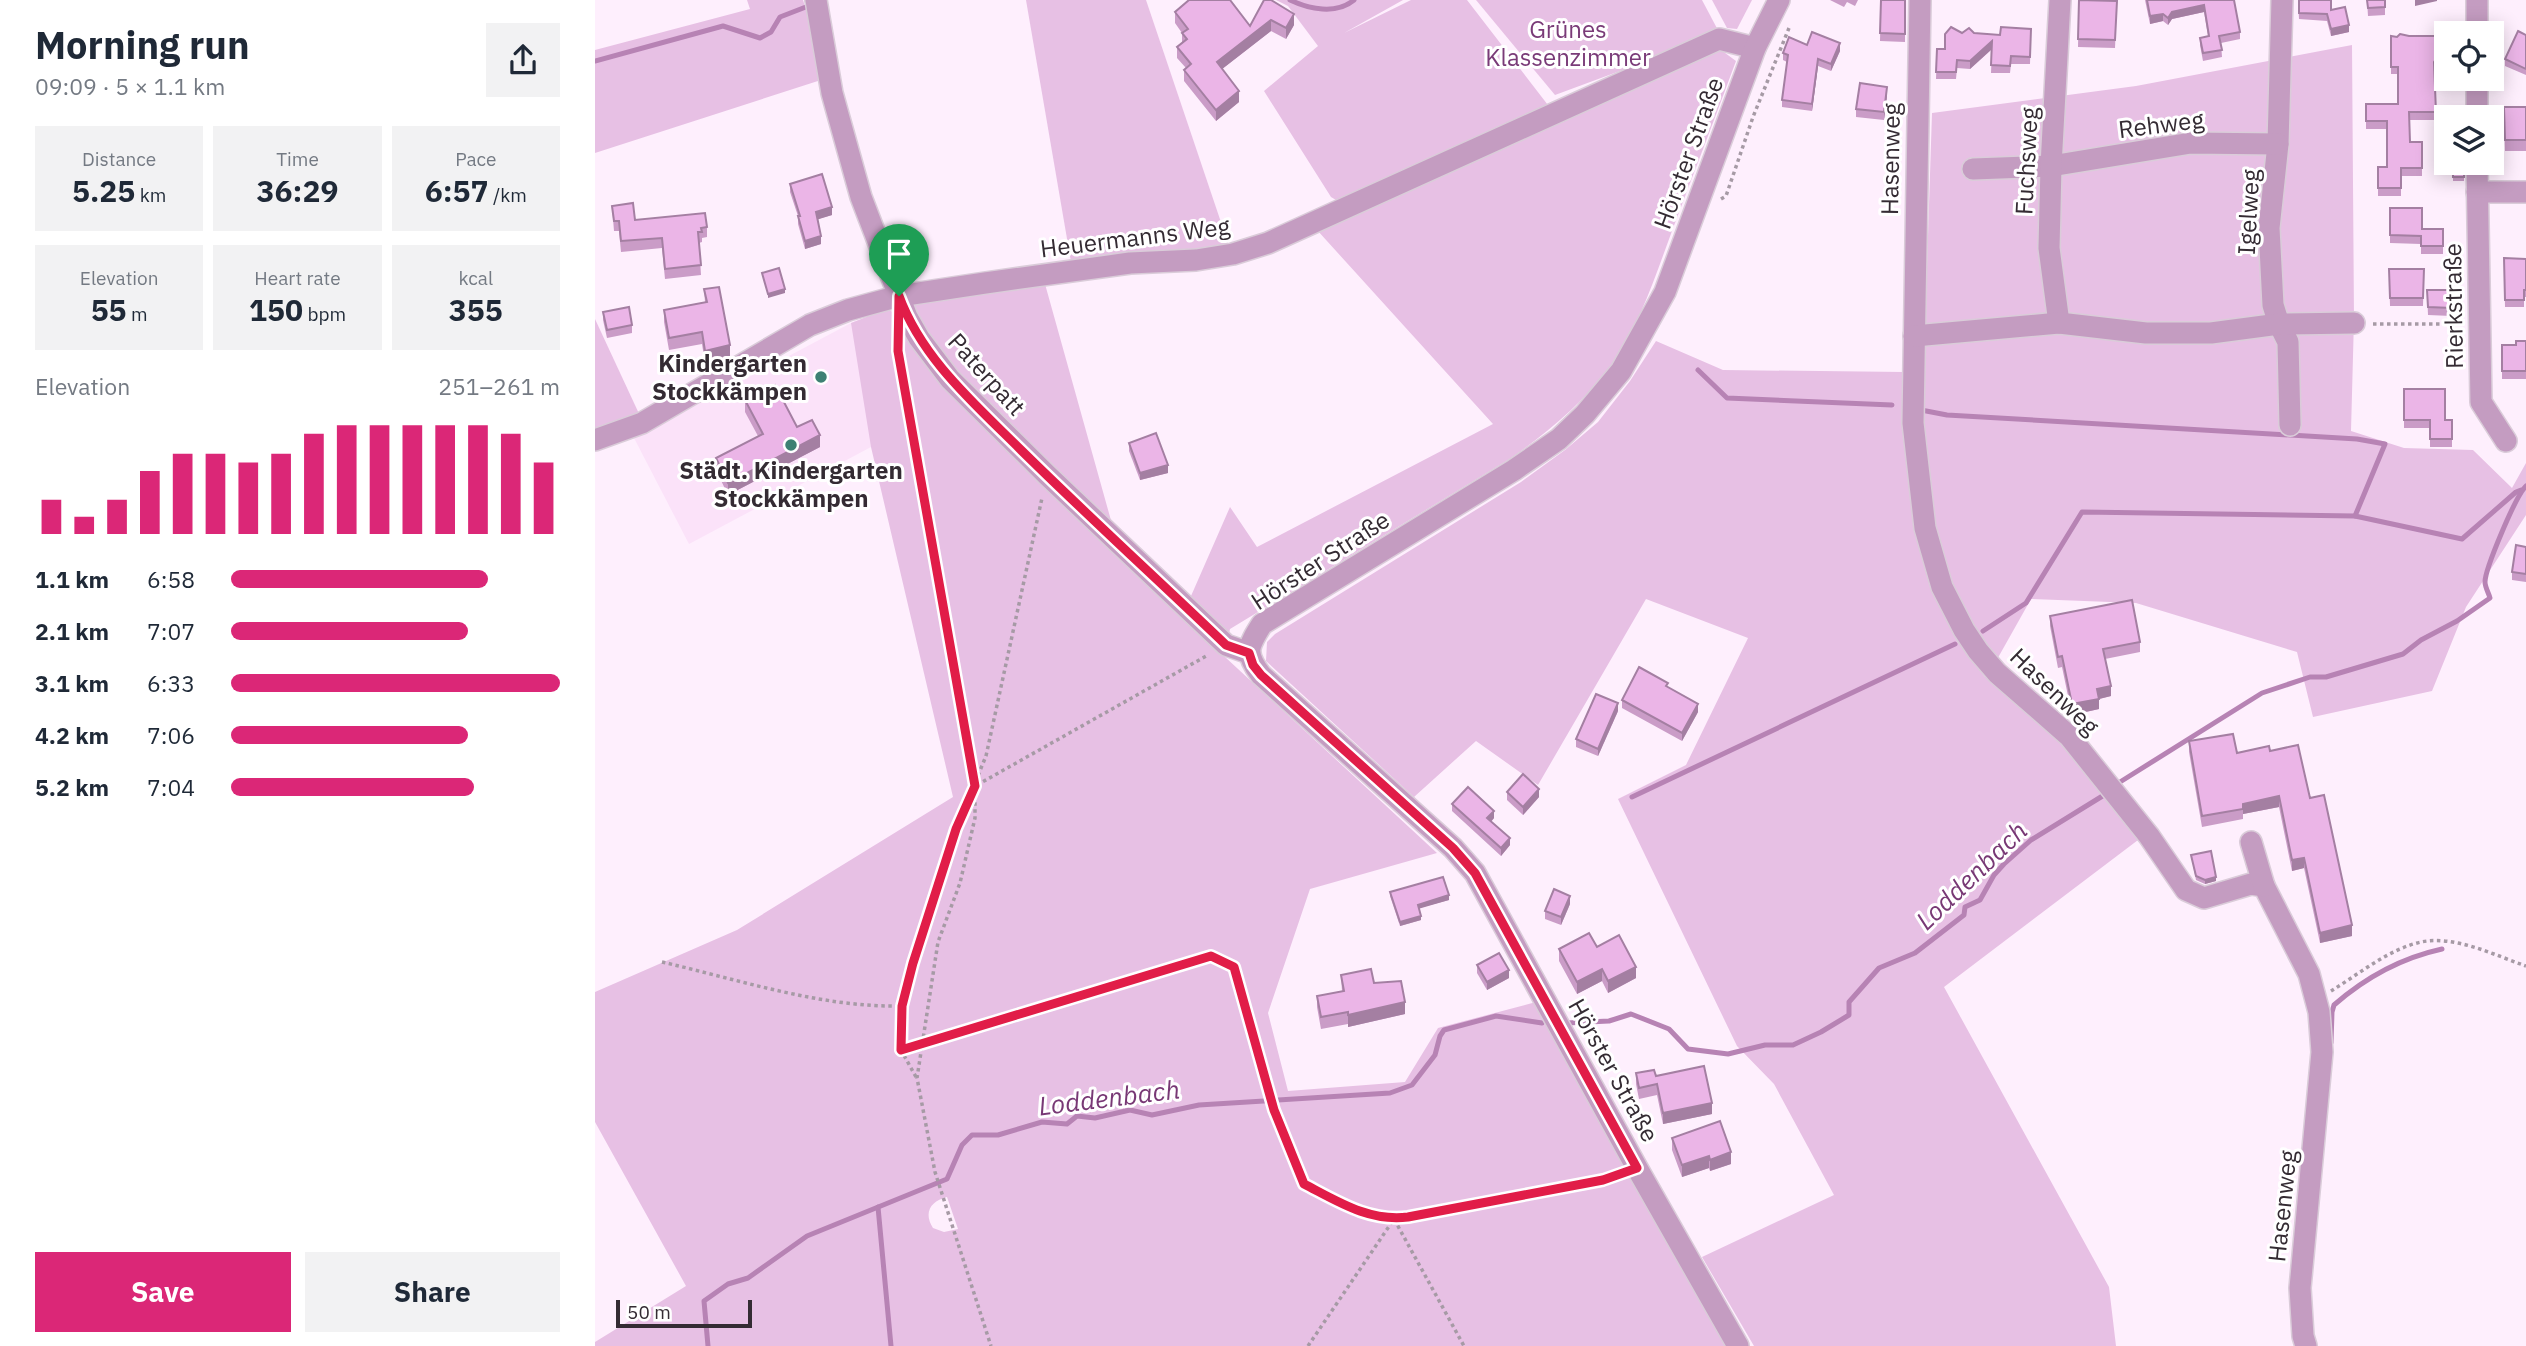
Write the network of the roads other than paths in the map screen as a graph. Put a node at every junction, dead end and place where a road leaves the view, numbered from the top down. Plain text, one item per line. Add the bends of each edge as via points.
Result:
1 (1779, 0) edge
2 (1920, 0) edge
3 (2060, 0) edge
4 (2281, 0) edge
5 (2477, 0) edge
6 (816, 7) edge
7 (2477, 21) edge
8 (1755, 48) junction
9 (2279, 144) junction
10 (2051, 166) junction
11 (1973, 169) dead end
12 (2477, 175) edge
13 (2477, 192) junction
14 (2526, 192) edge
15 (899, 296) junction
16 (2059, 323) junction
17 (2354, 323) road end
18 (2279, 324) junction
19 (1914, 336) junction
20 (2290, 425) dead end
21 (595, 440) edge
22 (2506, 441) dead end
23 (1249, 653) junction
24 (2251, 842) dead end
25 (2264, 886) junction
26 (1738, 1346) edge
27 (2306, 1346) edge

1 - 8 street, Hörster Straße
2 - 19 street, Hasenweg
3 - 10 street, Fuchsweg
4 - 9 street, Igelweg
5 - 7 street
6 - 15 street, Paterpatt via 832,93 861,197
8 - 15 street, Heuermanns Weg via 1719,39 1323,219 1233,254 1130,263
8 - 23 street, Hörster Straße via 1665,292 1621,371 1559,439 1262,624
9 - 10 street, Rehweg via 2191,143
9 - 18 street, Igelweg via 2269,228 2273,305
10 - 11 street, Rehweg
10 - 16 street, Fuchsweg via 2049,248
12 - 13 street, Rierkstraße
13 - 14 street
13 - 22 street, Rierkstraße via 2481,402
15 - 21 street, Heuermanns Weg via 810,325 642,423
15 - 23 street, Paterpatt via 919,338 950,379 1226,645
16 - 18 street via 2146,333 2211,333
16 - 19 street
17 - 18 street
18 - 20 street, Igelweg via 2288,342
19 - 25 street, Hasenweg via 1913,423 1924,528 1942,587 1964,631 1997,673 2069,736 2149,835 2186,890 2204,898 2251,884
23 - 26 street, Hörster Straße via 1261,675 1475,873
24 - 25 street
25 - 27 street, Hasenweg via 2309,974 2322,1052 2299,1288

